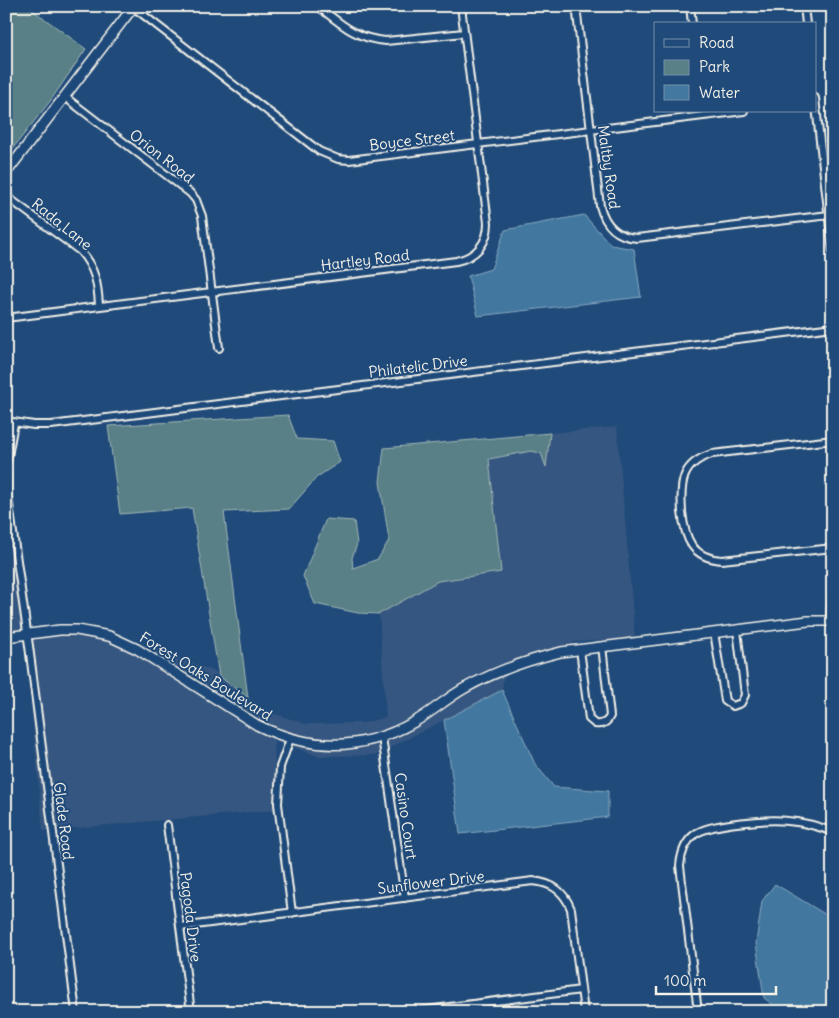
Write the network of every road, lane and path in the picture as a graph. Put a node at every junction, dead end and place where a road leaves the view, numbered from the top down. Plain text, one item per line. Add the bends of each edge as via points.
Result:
1 (318, 6) edge
2 (461, 6) edge
3 (576, 6) edge
4 (690, 6) edge
5 (804, 6) edge
6 (133, 7) edge
7 (692, 22) edge
8 (806, 22) edge
9 (464, 32) junction
10 (64, 97) junction
11 (816, 102) edge
12 (730, 112) edge
13 (703, 114) edge
14 (591, 130) junction
15 (479, 144) junction
16 (6, 174) edge
17 (6, 196) edge
18 (830, 215) junction
19 (833, 253) edge
20 (212, 292) junction
21 (99, 306) junction
22 (6, 318) edge
23 (833, 326) edge
24 (219, 348) dead end
25 (6, 421) edge
26 (14, 423) junction
27 (833, 440) edge
28 (833, 548) edge
29 (833, 575) edge
30 (832, 621) edge
31 (737, 630) junction
32 (714, 632) junction
33 (28, 634) junction
34 (6, 637) edge
35 (602, 646) junction
36 (580, 649) junction
37 (382, 737) junction
38 (290, 739) junction
39 (167, 825) dead end
40 (833, 832) edge
41 (405, 898) junction
42 (292, 913) junction
43 (180, 927) junction
44 (582, 990) junction
45 (76, 1012) edge
46 (191, 1012) edge
47 (411, 1012) edge
48 (584, 1012) edge
49 (698, 1012) edge

1 - 9 street via 351,32 374,40
2 - 9 street, Hartley Road
3 - 14 street, Maltby Road
4 - 7 street
5 - 8 street
6 - 10 main road
6 - 15 street, Boyce Street via 328,156 349,160
9 - 15 street, Hartley Road
10 - 16 main road
10 - 20 street, Orion Road via 196,200 202,216
11 - 18 street
12 - 13 street, Boyce Street
13 - 14 street, Boyce Street
14 - 15 street, Boyce Street
14 - 18 street, Maltby Road via 602,215 611,228 624,236 637,238
15 - 20 street, Hartley Road via 488,229 483,244 471,256 456,261
17 - 21 street, Rada Lane via 80,251 96,279
18 - 19 street
20 - 21 street, Hartley Road
20 - 24 street, Orion Road
21 - 22 street, Hartley Road
23 - 26 street, Philatelic Drive via 51,425
25 - 26 street, Philatelic Drive
26 - 33 street, Glade Road via 8,449 7,484
27 - 28 street via 704,456 689,468 680,491 685,534 694,549 709,558 722,560
29 - 30 street
30 - 31 main road, Forest Oaks Boulevard
31 - 32 main road, Forest Oaks Boulevard
31 - 32 street via 745,695 741,703 733,706 725,701
32 - 35 main road, Forest Oaks Boulevard
33 - 34 main road, Forest Oaks Boulevard
33 - 38 main road, Forest Oaks Boulevard via 77,630 124,642 257,725
33 - 45 street, Glade Road
35 - 36 main road, Forest Oaks Boulevard
35 - 36 street via 610,716 606,722 598,724 589,719
36 - 37 main road, Forest Oaks Boulevard via 536,658 488,676 417,721
37 - 38 main road, Forest Oaks Boulevard via 332,745
37 - 41 street, Casino Court
38 - 42 street via 280,767 278,804
39 - 43 street, Pagoda Drive
40 - 49 street via 804,823 770,821 711,827 701,830 687,843 680,857 680,866
41 - 42 street, Sunflower Drive
41 - 44 street, Sunflower Drive via 533,882 550,884 564,895 571,909
42 - 43 street, Sunflower Drive
43 - 46 street, Pagoda Drive
44 - 47 street
44 - 48 street, Sunflower Drive

